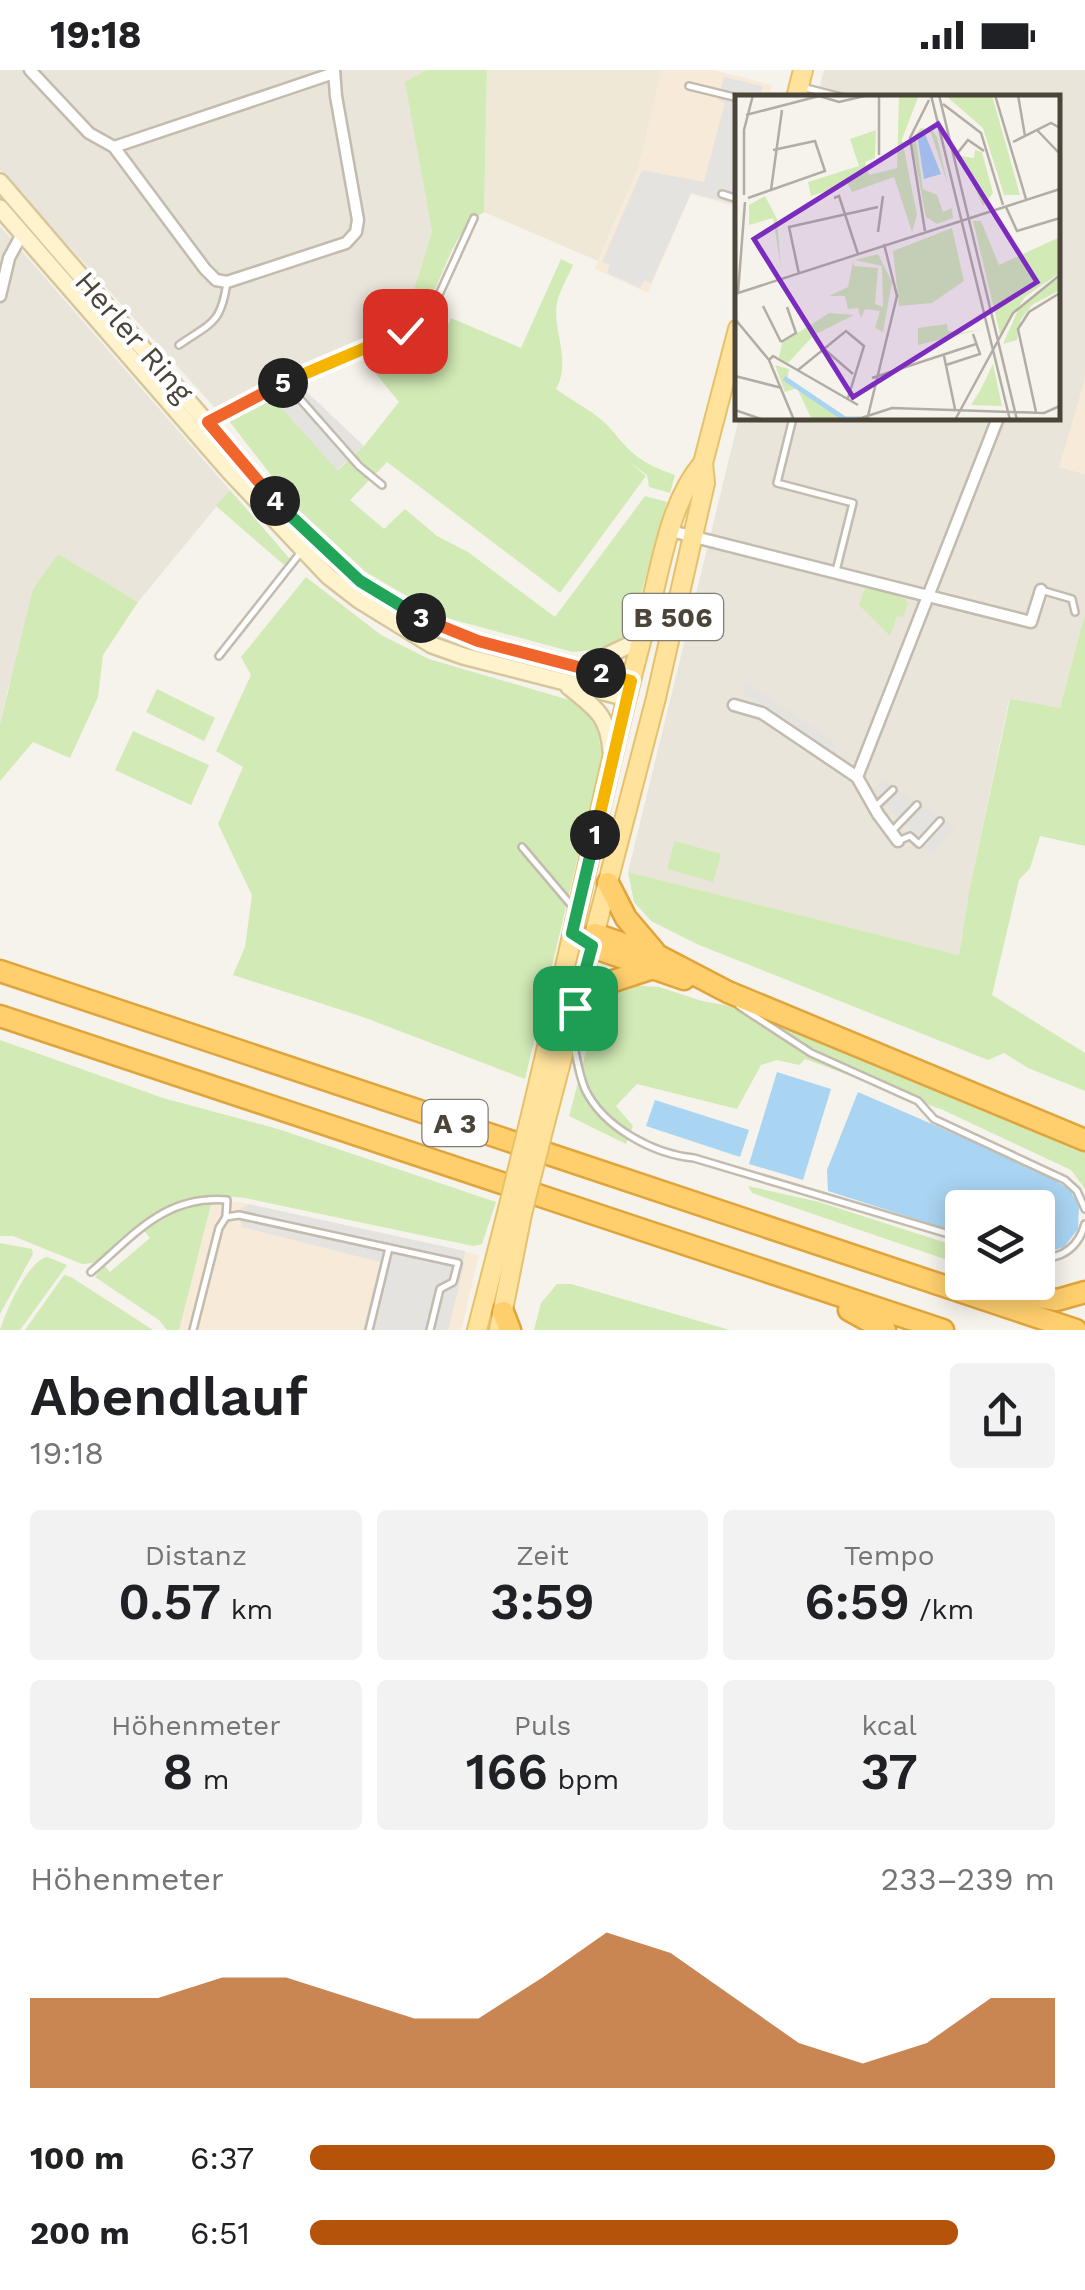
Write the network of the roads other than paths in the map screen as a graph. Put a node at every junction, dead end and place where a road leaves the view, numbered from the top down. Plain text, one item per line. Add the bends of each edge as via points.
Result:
1 (30, 70) edge
2 (334, 72) edge
3 (799, 84) edge
4 (689, 86) dead end
5 (834, 95) edge
6 (735, 97) edge
7 (114, 147) junction
8 (0, 182) edge
9 (722, 194) dead end
10 (735, 198) edge
11 (0, 208) edge
12 (474, 218) dead end
13 (28, 227) junction
14 (226, 282) junction
15 (0, 296) edge
16 (179, 345) dead end
17 (734, 362) edge
18 (285, 382) junction
19 (792, 420) edge
20 (997, 420) edge
21 (208, 422) junction
22 (703, 464) junction
23 (382, 485) dead end
24 (671, 531) junction
25 (692, 536) junction
26 (303, 550) junction
27 (836, 570) junction
28 (1040, 590) joint
29 (931, 596) junction
30 (1074, 612) dead end
31 (642, 639) junction
32 (219, 656) dead end
33 (581, 668) junction
34 (562, 682) junction
35 (629, 690) junction
36 (656, 698) junction
37 (734, 705) dead end
38 (612, 758) junction
39 (858, 776) junction
40 (893, 790) dead end
41 (918, 805) dead end
42 (874, 808) junction
43 (940, 822) dead end
44 (894, 837) junction
45 (522, 846) dead end
46 (608, 883) junction
47 (577, 912) junction
48 (572, 933) junction
49 (593, 940) junction
50 (654, 962) junction
51 (0, 971) edge
52 (728, 992) junction
53 (575, 1008) junction
54 (0, 1016) edge
55 (570, 1029) junction
56 (536, 1125) junction
57 (1085, 1140) edge
58 (1085, 1209) edge
59 (515, 1211) junction
60 (226, 1217) junction
61 (1085, 1224) edge
62 (945, 1233) edge
63 (390, 1248) junction
64 (1055, 1256) edge
65 (90, 1272) dead end
66 (911, 1275) junction
67 (790, 1279) junction
68 (1085, 1292) edge
69 (504, 1324) edge
70 (193, 1330) edge
71 (369, 1330) edge
72 (430, 1330) edge
73 (477, 1330) edge
74 (885, 1330) edge
75 (944, 1330) edge
76 (1076, 1330) edge

1 - 7 street via 88,134
2 - 7 street
2 - 14 street via 356,232 346,243
3 - 5 lane
4 - 6 lane
7 - 14 street via 205,270
8 - 13 main road, Herler Ring
9 - 10 lane
11 - 13 main road, Herler Ring
12 - 18 lane via 427,321
13 - 15 street via 8,258
13 - 21 main road, Herler Ring
13 - 26 main road, Herler Ring via 229,472
14 - 16 lane via 218,319
17 - 22 main road, B 506
18 - 21 lane
18 - 23 lane
19 - 27 lane via 776,484 853,503
20 - 29 street
21 - 33 main road, Herler Ring via 328,554 393,604 478,641
22 - 24 main road, B 506 via 691,477
22 - 25 main road, B 506
24 - 25 street
24 - 31 main road, B 506
25 - 27 street
25 - 36 main road, B 506
26 - 32 lane
26 - 34 main road, Herler Ring via 359,600 432,645
27 - 29 street
28 - 29 street via 1031,622
28 - 30 lane via 1072,599
29 - 39 street
31 - 33 main road
31 - 35 main road, B 506
33 - 35 main road, Herler Ring
34 - 35 main road, Herler Ring
34 - 38 main road via 603,716
35 - 36 main road
35 - 38 main road, B 506
36 - 46 main road, B 506
37 - 39 street via 762,713
38 - 47 main road, B 506
39 - 42 street
40 - 42 lane
41 - 44 lane
42 - 44 street
43 - 44 lane via 919,844 910,836
45 - 47 lane
46 - 49 main road, B 506
46 - 50 highway
47 - 48 main road, B 506
48 - 49 main road
48 - 56 main road, B 506
49 - 50 highway
49 - 53 main road, B 506
50 - 52 highway
50 - 53 highway via 604,984
51 - 66 highway, A 3
52 - 57 highway
52 - 58 lane via 744,1012 811,1053 1065,1180
53 - 55 main road, B 506
54 - 67 highway, A 3
55 - 56 main road, B 506
55 - 62 lane via 585,1088 602,1116 646,1143
56 - 59 main road, B 506, bridge
59 - 69 main road, B 506
59 - 73 main road, B 506
60 - 63 lane
60 - 65 lane via 228,1200 170,1208
60 - 70 lane
61 - 64 lane via 1079,1240
63 - 71 lane
63 - 72 lane via 458,1262 453,1282 440,1290
66 - 68 highway via 1038,1299
66 - 76 highway, A 3
67 - 74 highway
67 - 75 highway, A 3

